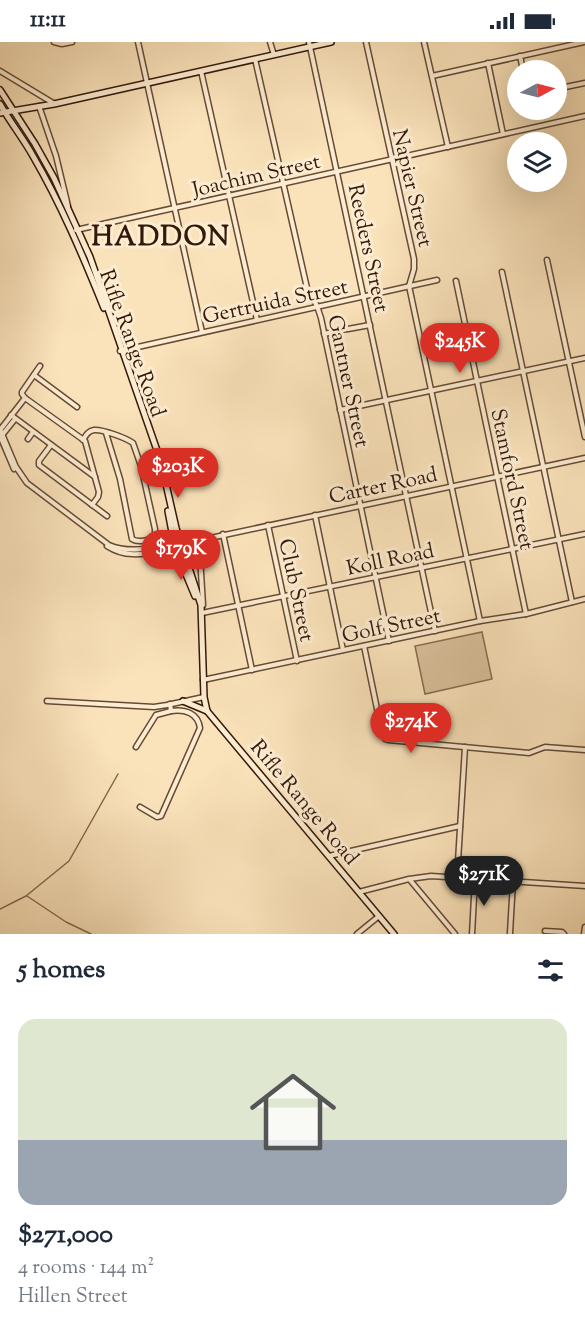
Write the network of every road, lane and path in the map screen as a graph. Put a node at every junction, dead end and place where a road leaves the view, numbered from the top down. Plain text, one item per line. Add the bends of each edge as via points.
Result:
1 (54, 42) edge
2 (72, 42) edge
3 (138, 42) edge
4 (270, 42) edge
5 (331, 42) edge
6 (366, 42) edge
7 (424, 42) edge
8 (584, 42) edge
9 (309, 44) edge
10 (274, 55) junction
11 (520, 56) junction
12 (255, 59) junction
13 (521, 60) edge
14 (488, 63) junction
15 (0, 71) edge
16 (201, 71) junction
17 (432, 76) junction
18 (147, 83) junction
19 (585, 83) edge
20 (567, 87) edge
21 (0, 90) edge
22 (0, 104) edge
23 (54, 104) junction
24 (39, 106) junction
25 (13, 111) junction
26 (2, 113) edge
27 (585, 116) edge
28 (503, 134) junction
29 (448, 147) junction
30 (392, 160) junction
31 (337, 172) junction
32 (283, 184) junction
33 (229, 196) junction
34 (175, 208) junction
35 (69, 211) junction
36 (79, 230) junction
37 (71, 232) junction
38 (547, 260) dead end
39 (502, 272) dead end
40 (437, 279) dead end
41 (456, 281) dead end
42 (409, 286) junction
43 (364, 296) junction
44 (317, 306) junction
45 (257, 320) junction
46 (370, 325) junction
47 (202, 332) junction
48 (324, 334) junction
49 (121, 350) junction
50 (585, 358) edge
51 (569, 362) junction
52 (40, 366) dead end
53 (523, 371) junction
54 (34, 375) junction
55 (477, 381) junction
56 (432, 391) junction
57 (25, 398) junction
58 (386, 400) junction
59 (77, 407) dead end
60 (340, 410) junction
61 (13, 417) junction
62 (1, 432) edge
63 (33, 432) junction
64 (106, 433) junction
65 (585, 437) edge
66 (28, 439) dead end
67 (83, 440) junction
68 (51, 445) junction
69 (585, 458) edge
70 (543, 467) junction
71 (497, 477) junction
72 (96, 478) junction
73 (452, 486) junction
74 (406, 496) junction
75 (92, 505) junction
76 (360, 506) junction
77 (315, 515) junction
78 (107, 516) dead end
79 (268, 525) junction
80 (223, 534) junction
81 (585, 534) edge
82 (172, 535) junction
83 (558, 539) junction
84 (199, 540) junction
85 (179, 545) junction
86 (159, 547) junction
87 (513, 549) junction
88 (124, 551) junction
89 (467, 558) junction
90 (422, 568) junction
91 (376, 577) junction
92 (330, 587) junction
93 (284, 597) junction
94 (585, 599) edge
95 (572, 602) junction
96 (239, 607) junction
97 (201, 610) junction
98 (526, 614) junction
99 (480, 621) junction
100 (435, 631) junction
101 (389, 641) junction
102 (364, 646) junction
103 (343, 651) junction
104 (297, 661) junction
105 (252, 670) junction
106 (203, 680) junction
107 (204, 697) junction
108 (47, 701) dead end
109 (183, 701) junction
110 (170, 705) junction
111 (171, 711) junction
112 (207, 711) junction
113 (136, 747) dead end
114 (465, 747) junction
115 (585, 750) edge
116 (140, 807) dead end
117 (460, 826) junction
118 (328, 856) junction
119 (457, 878) junction
120 (409, 879) junction
121 (475, 879) junction
122 (513, 881) junction
123 (585, 886) edge
124 (359, 892) junction
125 (379, 916) junction
126 (585, 927) edge
127 (545, 931) dead end
128 (510, 933) edge
129 (357, 934) edge
130 (394, 934) edge
131 (455, 934) edge
132 (472, 934) edge
133 (564, 934) edge
134 (585, 934) edge

1 - 2 street
3 - 18 street
4 - 10 street
5 - 9 main road
6 - 30 street, Napier Street
7 - 17 street
8 - 11 street
9 - 10 main road
9 - 31 street, Reeders Street
10 - 12 main road
11 - 13 street
11 - 14 street
12 - 16 main road
12 - 32 street, Gantner Street
14 - 17 street
14 - 28 street
15 - 23 street
16 - 18 main road
16 - 33 street
17 - 29 street
18 - 23 main road
18 - 34 street
19 - 20 street
21 - 25 main road, Rifle Range Road
22 - 26 main road, Rifle Range Road
23 - 24 main road
24 - 25 main road
24 - 35 street
25 - 26 main road
25 - 35 main road, Rifle Range Road via 44,159
26 - 37 main road, Rifle Range Road via 33,155
27 - 28 street, Joachim Street
28 - 29 street, Joachim Street
29 - 30 street, Joachim Street
30 - 31 street, Joachim Street
30 - 42 street, Napier Street via 414,259
31 - 32 street, Joachim Street
31 - 43 street, Reeders Street
32 - 33 street, Joachim Street
32 - 44 street, Gantner Street via 307,288
33 - 34 street, Joachim Street
33 - 45 street
34 - 36 street, Joachim Street
34 - 47 street
35 - 36 main road, Rifle Range Road
36 - 37 street, Joachim Street
36 - 49 main road, Rifle Range Road
37 - 49 main road, Rifle Range Road
38 - 51 street
39 - 53 street
40 - 42 street, Gertruida Street
41 - 55 street, Stamford Street
42 - 43 street, Gertruida Street
42 - 56 street, Napier Street
43 - 44 street, Gertruida Street
43 - 46 street, Reeders Street
44 - 45 street, Gertruida Street
44 - 48 street, Gantner Street
45 - 47 street, Gertruida Street
46 - 48 street
46 - 58 street, Reeders Street
47 - 49 street, Gertruida Street
48 - 60 street, Gantner Street
49 - 82 main road, Rifle Range Road via 159,463
49 - 85 main road, Rifle Range Road via 161,462
50 - 51 street
51 - 53 street
51 - 65 street
52 - 54 street
53 - 55 street
53 - 70 street
54 - 57 street via 22,392
54 - 59 street
55 - 56 street
55 - 71 street, Stamford Street
56 - 58 street
56 - 73 street, Napier Street
57 - 61 street
57 - 67 street
58 - 60 street
58 - 74 street, Reeders Street
60 - 76 street, Gantner Street
61 - 62 street
61 - 63 street
62 - 88 street via 27,483 109,545
63 - 66 street
63 - 68 street
64 - 64 street via 129,440 135,446 155,529 151,539 132,539
64 - 67 street via 91,431
67 - 72 street
68 - 72 street
68 - 75 street via 39,465
69 - 70 street, Carter Road
70 - 71 street, Carter Road
70 - 83 street
71 - 73 street, Carter Road
71 - 87 street, Stamford Street
72 - 75 street via 99,494
73 - 74 street, Carter Road
73 - 89 street, Napier Street
74 - 76 street, Carter Road
74 - 90 street, Reeders Street
75 - 78 street
76 - 77 street, Carter Road
76 - 91 street, Gantner Street
77 - 79 street, Carter Road
77 - 92 street
79 - 80 street, Carter Road
79 - 93 street, Club Street
80 - 84 street, Carter Road
80 - 96 street
81 - 83 street, Koll Road
82 - 85 main road, Rifle Range Road
82 - 86 main road
83 - 87 street, Koll Road
83 - 95 street
84 - 85 street, Carter Road
84 - 97 street, Rifle Range Road
85 - 86 street
85 - 88 street via 144,554
85 - 97 main road, Rifle Range Road
86 - 88 street
87 - 89 street, Koll Road
87 - 98 street, Stamford Street
89 - 90 street, Koll Road
89 - 99 street, Napier Street
90 - 91 street, Koll Road
90 - 100 street, Reeders Street
91 - 92 street, Koll Road
91 - 101 street, Gantner Street
92 - 93 street, Koll Road
92 - 103 street
93 - 96 street, Koll Road
93 - 104 street, Club Street
94 - 95 street, Golf Street
95 - 98 street, Golf Street
96 - 97 street, Koll Road
96 - 105 street
97 - 106 main road, Rifle Range Road
98 - 99 street, Golf Street
99 - 100 street, Golf Street
100 - 101 street, Golf Street
101 - 102 street, Golf Street
102 - 103 street, Golf Street
102 - 114 street via 385,739
103 - 104 street, Golf Street
104 - 105 street, Golf Street
105 - 106 street, Golf Street
106 - 107 main road, Rifle Range Road
107 - 109 street
107 - 112 main road, Rifle Range Road
108 - 110 street
109 - 110 street
109 - 112 main road
110 - 111 street
111 - 113 street via 156,715
111 - 116 street via 192,714 200,728 161,816
112 - 118 main road, Rifle Range Road
114 - 115 street via 529,753 545,747
114 - 117 street
117 - 118 street
117 - 119 street
118 - 124 main road, Rifle Range Road
119 - 120 street
119 - 121 street
120 - 124 street
120 - 131 street
121 - 122 street
121 - 132 street
122 - 123 street
122 - 128 street
124 - 125 main road, Rifle Range Road
125 - 129 street
125 - 130 main road, Rifle Range Road
126 - 134 street
127 - 133 street

